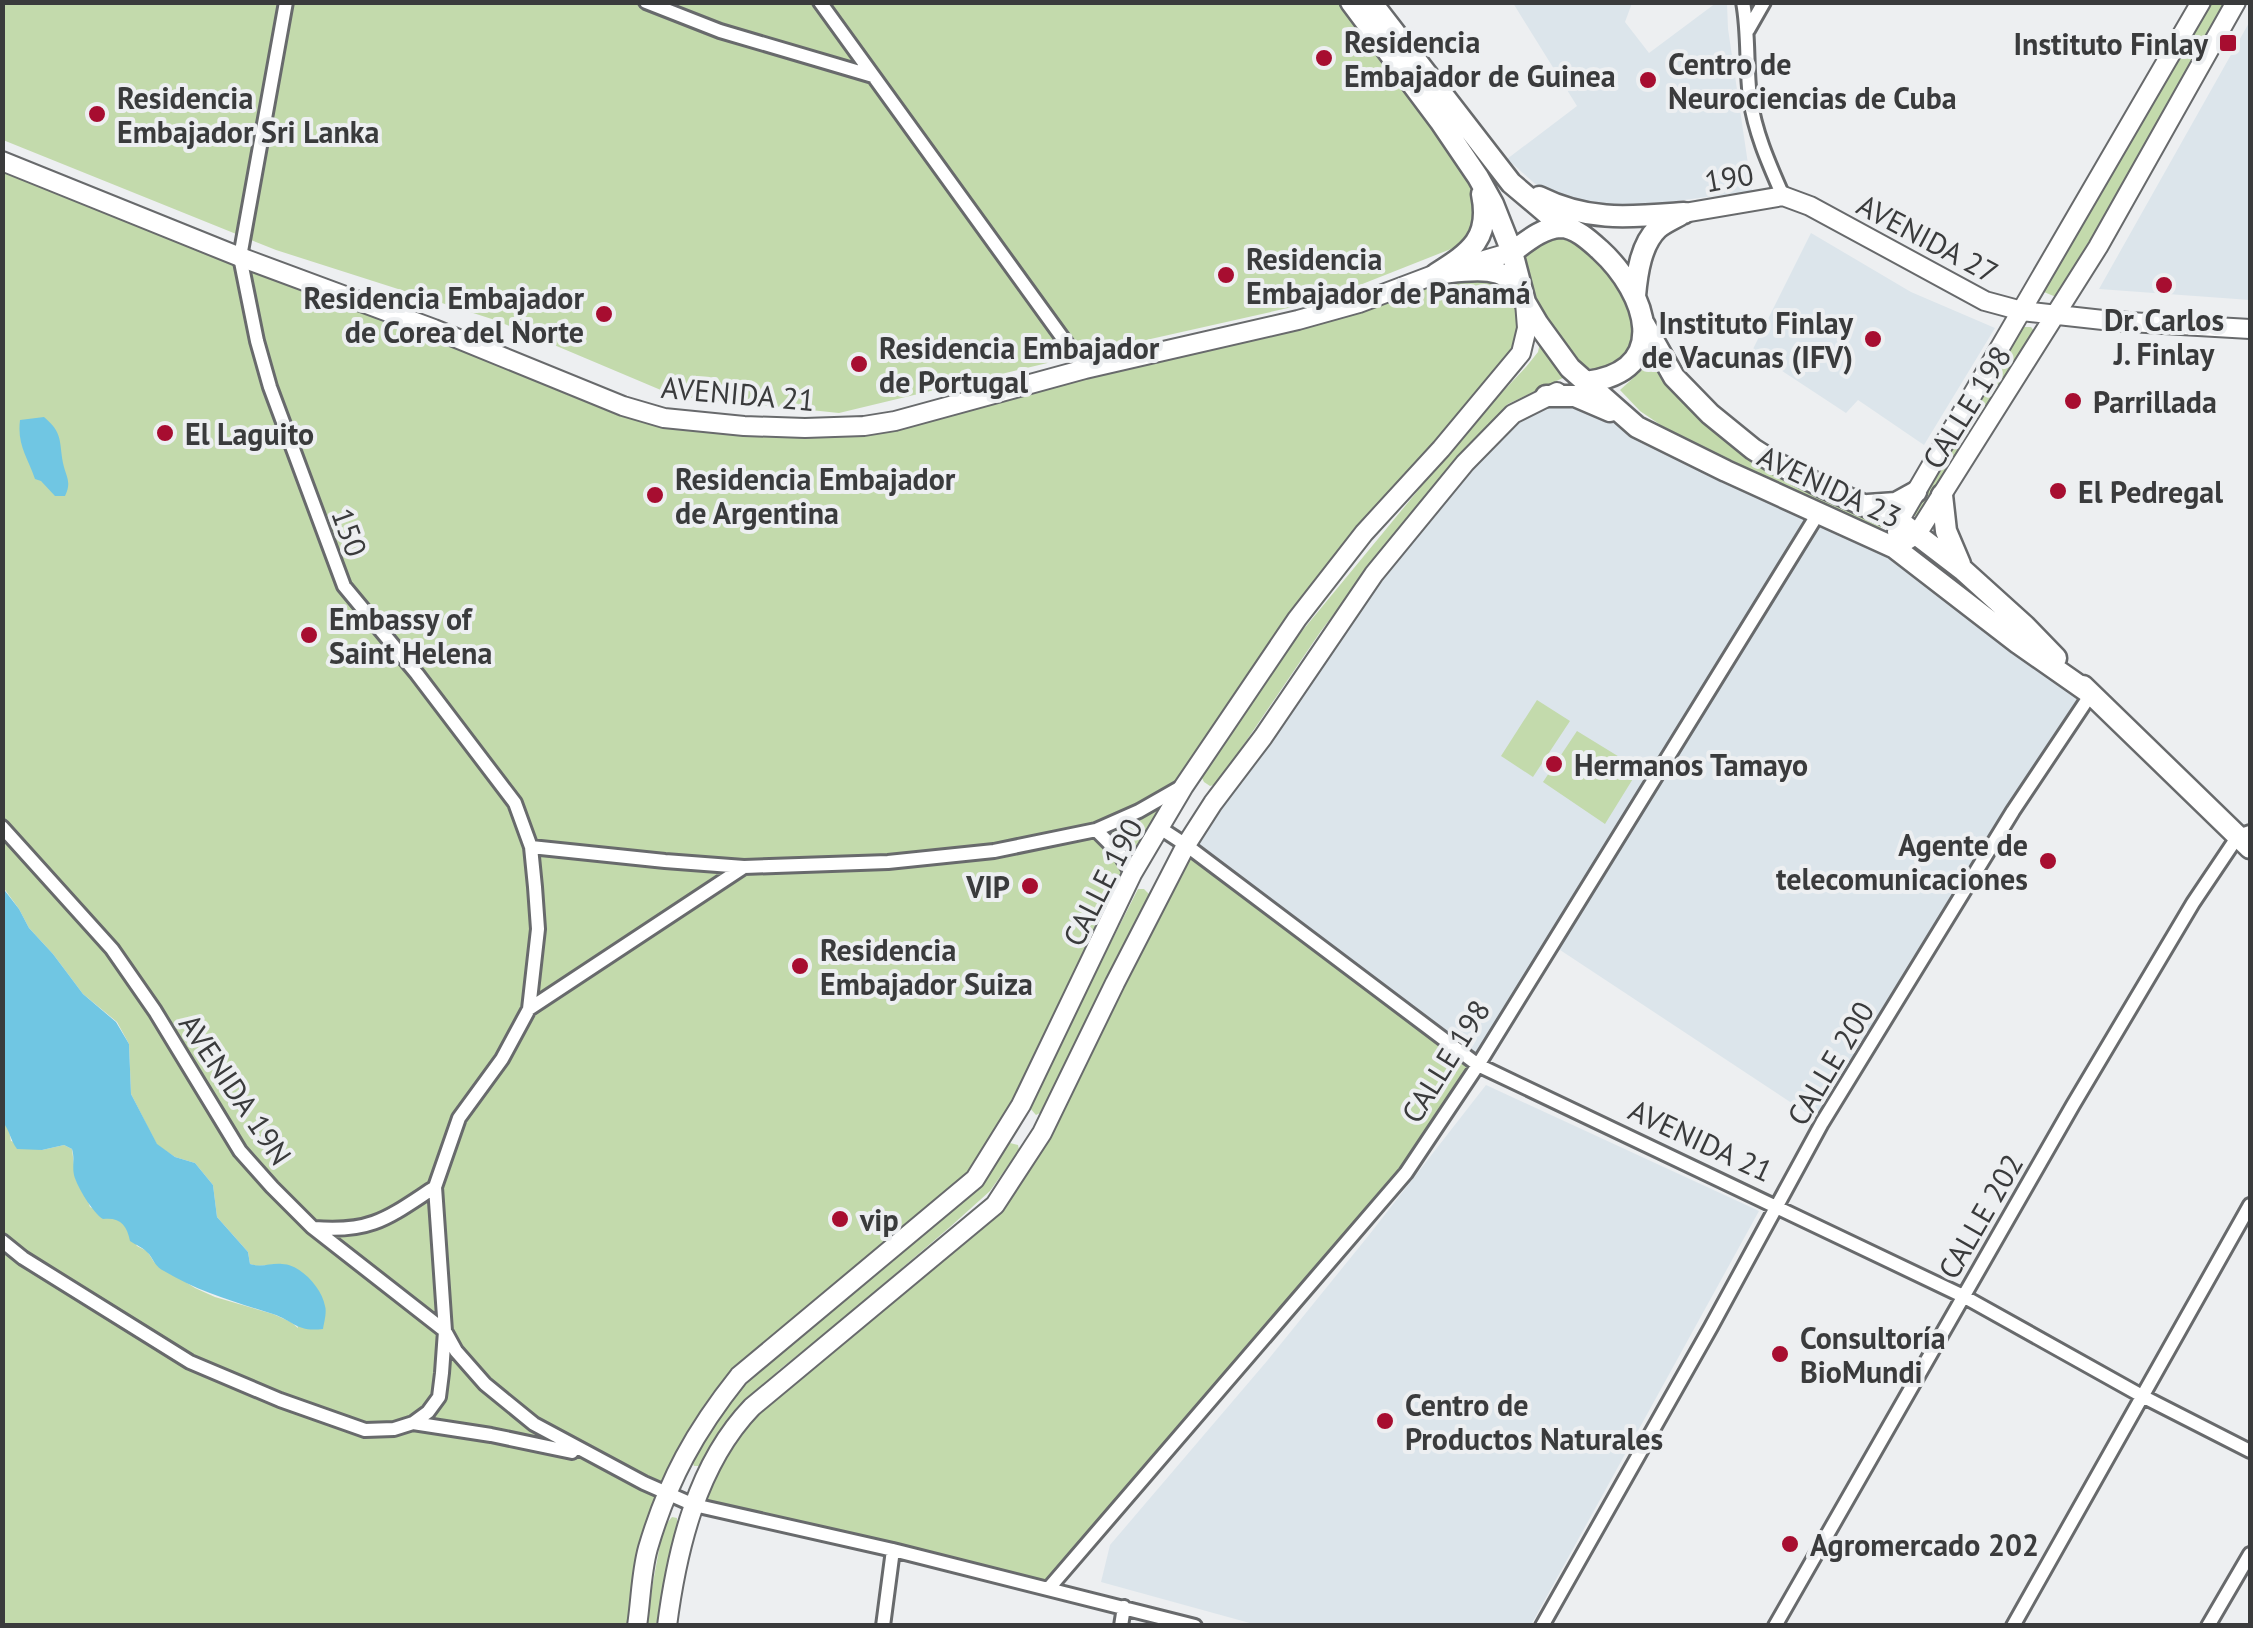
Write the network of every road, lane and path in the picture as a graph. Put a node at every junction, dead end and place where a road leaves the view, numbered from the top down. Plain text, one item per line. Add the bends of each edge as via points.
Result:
1 (286, 2) edge
2 (646, 2) edge
3 (820, 2) edge
4 (1351, 2) edge
5 (1371, 2) edge
6 (1743, 2) edge
7 (1764, 2) edge
8 (2201, 2) edge
9 (2236, 2) edge
10 (1748, 30) junction
11 (873, 76) junction
12 (8, 165) edge
13 (1478, 177) junction
14 (1510, 183) junction
15 (1783, 196) junction
16 (1684, 213) junction
17 (1571, 230) junction
18 (1512, 252) junction
19 (240, 257) junction
20 (1436, 274) junction
21 (1523, 296) junction
22 (1636, 296) junction
23 (2022, 312) junction
24 (2057, 315) junction
25 (1644, 324) junction
26 (2250, 328) edge
27 (1085, 368) junction
28 (1586, 382) junction
29 (1546, 396) junction
30 (1637, 427) junction
31 (1916, 492) junction
32 (1942, 495) junction
33 (1861, 504) junction
34 (1819, 512) junction
35 (1899, 521) junction
36 (1917, 534) junction
37 (1894, 548) junction
38 (1962, 570) junction
39 (2090, 694) junction
40 (1184, 786) junction
41 (1212, 803) junction
42 (2, 828) edge
43 (1160, 828) junction
44 (1096, 830) junction
45 (2246, 839) edge
46 (1186, 844) junction
47 (531, 847) junction
48 (744, 867) junction
49 (1132, 874) junction
50 (1162, 892) junction
51 (529, 1009) junction
52 (1478, 1065) junction
53 (1013, 1118) junction
54 (1042, 1132) junction
55 (435, 1186) junction
56 (2250, 1205) edge
57 (1776, 1206) junction
58 (312, 1228) junction
59 (2, 1241) edge
60 (1963, 1296) junction
61 (445, 1331) junction
62 (2142, 1396) junction
63 (413, 1423) junction
64 (2250, 1451) edge
65 (597, 1458) junction
66 (667, 1493) junction
67 (694, 1505) junction
68 (894, 1550) junction
69 (2250, 1554) edge
70 (1048, 1588) junction
71 (1124, 1607) junction
72 (637, 1626) edge
73 (666, 1626) edge
74 (883, 1626) edge
75 (1121, 1626) edge
76 (1194, 1626) edge
77 (1542, 1626) edge
78 (1775, 1626) edge
79 (2013, 1626) edge
80 (2208, 1626) edge

1 - 19 street, 150
2 - 11 street
3 - 11 street
4 - 13 main road
5 - 14 main road
6 - 10 street
7 - 10 street
8 - 23 main road, CALLE 198
9 - 24 main road, CALLE 198
10 - 15 street via 1757,134
11 - 27 street
12 - 19 main road, AVENIDA 21
13 - 18 main road
13 - 20 main road via 1482,232 1468,253
14 - 16 main road via 1579,213
14 - 17 main road
15 - 16 main road, 190
15 - 23 main road, AVENIDA 27 via 1985,301
16 - 17 main road
16 - 22 main road via 1658,228 1643,252
17 - 18 main road via 1535,235
17 - 22 main road via 1612,261
18 - 20 main road, AVENIDA 21
18 - 21 main road
19 - 27 main road, AVENIDA 21 via 664,418 864,426
19 - 47 street, 150 via 270,387 344,586 514,802
20 - 21 main road via 1500,272
20 - 27 main road, AVENIDA 21 via 1298,320
21 - 28 main road
21 - 40 main road, CALLE 190 via 1527,328 1521,353 1353,547
22 - 25 main road
23 - 24 main road, AVENIDA 27
23 - 31 main road, CALLE 198
24 - 26 main road, AVENIDA 27
24 - 32 main road, CALLE 198
25 - 28 main road via 1634,363
25 - 33 main road, AVENIDA 23 via 1674,377 1710,414 1772,461
28 - 29 main road, CALLE 190
28 - 30 main road, AVENIDA 23
29 - 30 main road via 1574,396
29 - 41 main road, CALLE 190 via 1513,414 1464,462 1374,574
30 - 34 main road, AVENIDA 23
31 - 33 main road via 1896,503
31 - 35 main road, CALLE 198
32 - 36 main road, CALLE 198
32 - 38 main road via 1946,531
33 - 35 main road, AVENIDA 23
34 - 37 main road, AVENIDA 23
34 - 52 street, CALLE 198
35 - 36 main road, AVENIDA 23
35 - 37 main road, CALLE 198
36 - 37 main road, CALLE 198
36 - 38 main road, AVENIDA 23
37 - 39 main road, AVENIDA 23
38 - 39 main road, AVENIDA 23
39 - 45 main road, AVENIDA 23
39 - 57 street, CALLE 200
40 - 41 main road
40 - 43 main road, CALLE 190
40 - 44 street
41 - 46 main road, CALLE 190
42 - 58 street, AVENIDA 19N via 112,950 240,1151
43 - 46 street, AVENIDA 21
43 - 49 main road, CALLE 190
44 - 48 street via 994,852
44 - 49 street
45 - 60 street, CALLE 202 via 2193,903
46 - 50 main road, CALLE 190
46 - 52 street, AVENIDA 21
47 - 48 street
47 - 51 street, 150 via 538,929
48 - 51 street
49 - 50 main road
49 - 53 main road, CALLE 190
50 - 54 main road, CALLE 190
51 - 55 street, 150 via 459,1118
52 - 57 street, AVENIDA 21
52 - 70 street, CALLE 198 via 1406,1173
53 - 54 main road
53 - 66 main road, CALLE 190 via 975,1179 739,1376 686,1450
54 - 67 main road, CALLE 190 via 995,1205 733,1427
55 - 58 street via 373,1224
55 - 61 street, 150
56 - 62 street
57 - 60 street, AVENIDA 21
57 - 77 street, CALLE 200
58 - 61 street, AVENIDA 19N
59 - 63 street via 190,1362 365,1430
60 - 62 street, AVENIDA 21
60 - 78 street, CALLE 202
61 - 63 street, 150 via 439,1396
61 - 65 street, AVENIDA 19N via 504,1401
62 - 64 street, AVENIDA 21
62 - 79 street
63 - 65 street
65 - 66 street
66 - 67 street
66 - 72 main road, CALLE 190 via 647,1551
67 - 68 street
67 - 73 main road, CALLE 190
68 - 70 street
68 - 74 street
69 - 80 street
70 - 71 street
71 - 75 street
71 - 76 street

